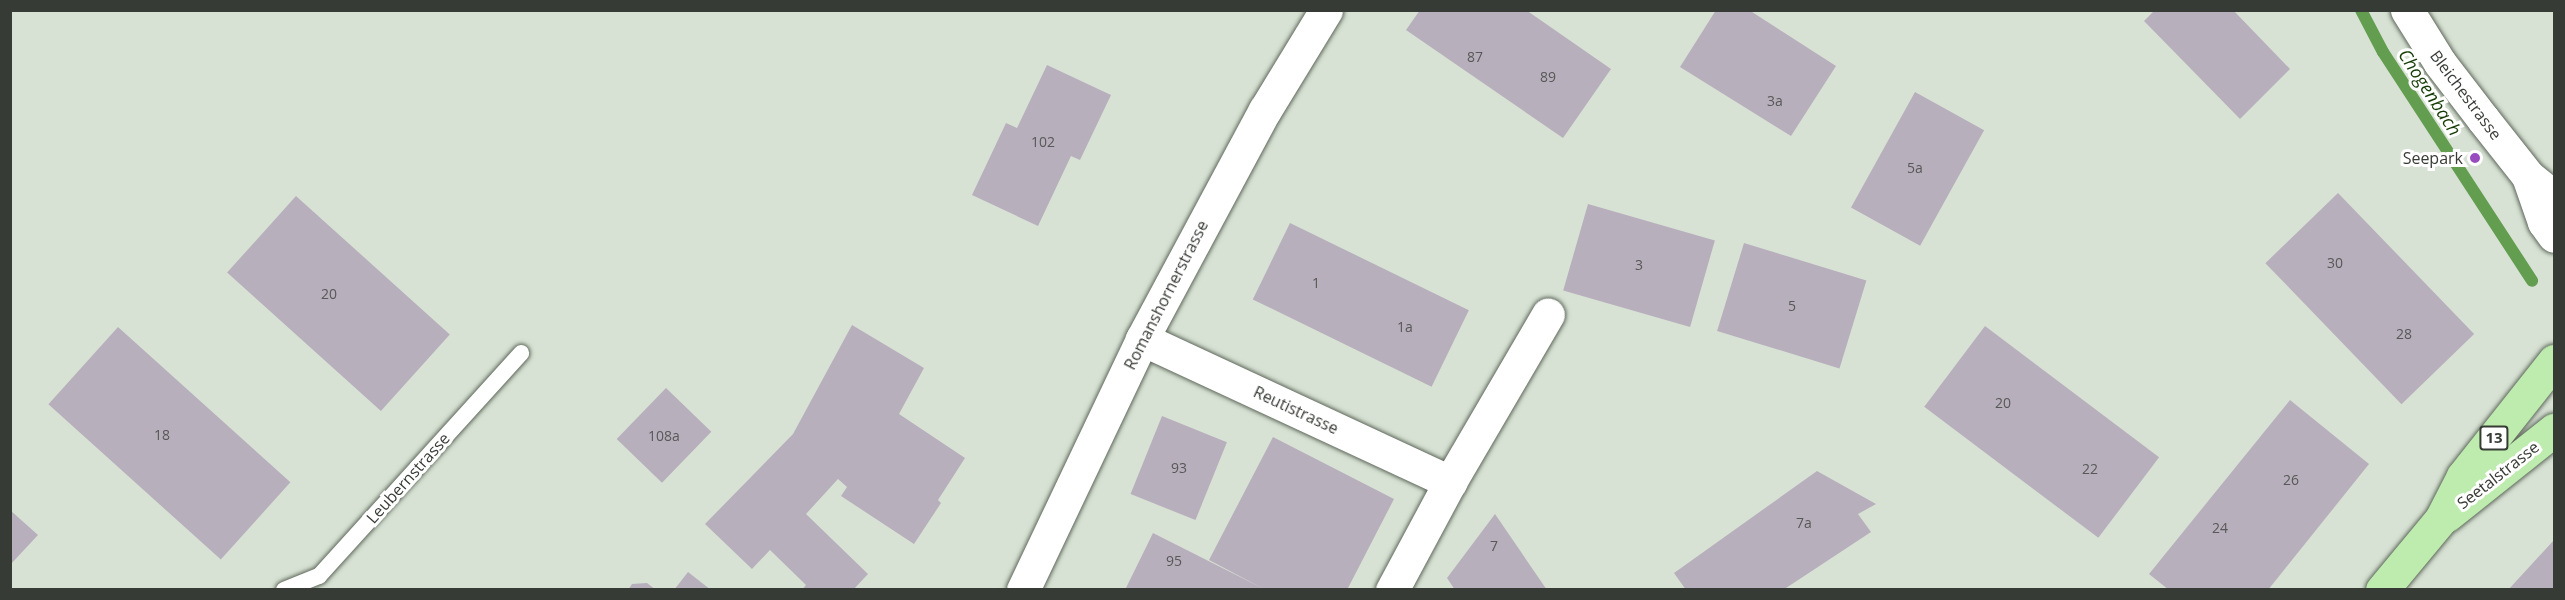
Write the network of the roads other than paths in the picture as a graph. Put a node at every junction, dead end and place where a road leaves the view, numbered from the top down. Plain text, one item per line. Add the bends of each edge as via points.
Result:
1 (1326, 10) edge
2 (2407, 10) edge
3 (2528, 176) junction
4 (2554, 197) edge
5 (2554, 236) edge
6 (1548, 314) dead end
7 (1142, 339) junction
8 (521, 353) dead end
9 (2554, 361) edge
10 (2554, 430) edge
11 (1450, 482) junction
12 (2441, 519) junction
13 (284, 590) edge
14 (1023, 590) edge
15 (1392, 590) edge
16 (2382, 590) edge

1 - 7 street, Romanshornerstrasse via 1265,110
2 - 3 street, Bleichestrasse via 2440,63
3 - 4 street, Bleichestrasse
3 - 5 street, Bleichestrasse via 2544,222
6 - 11 street
7 - 11 street, Reutistrasse
7 - 14 street, Romanshornerstrasse
8 - 13 lane, Leubernstrasse via 319,576
9 - 12 main road, Seetalstrasse / 13 via 2463,476
10 - 12 main road, Seetalstrasse / 13
11 - 15 street
12 - 16 main road, Seetalstrasse / 13

